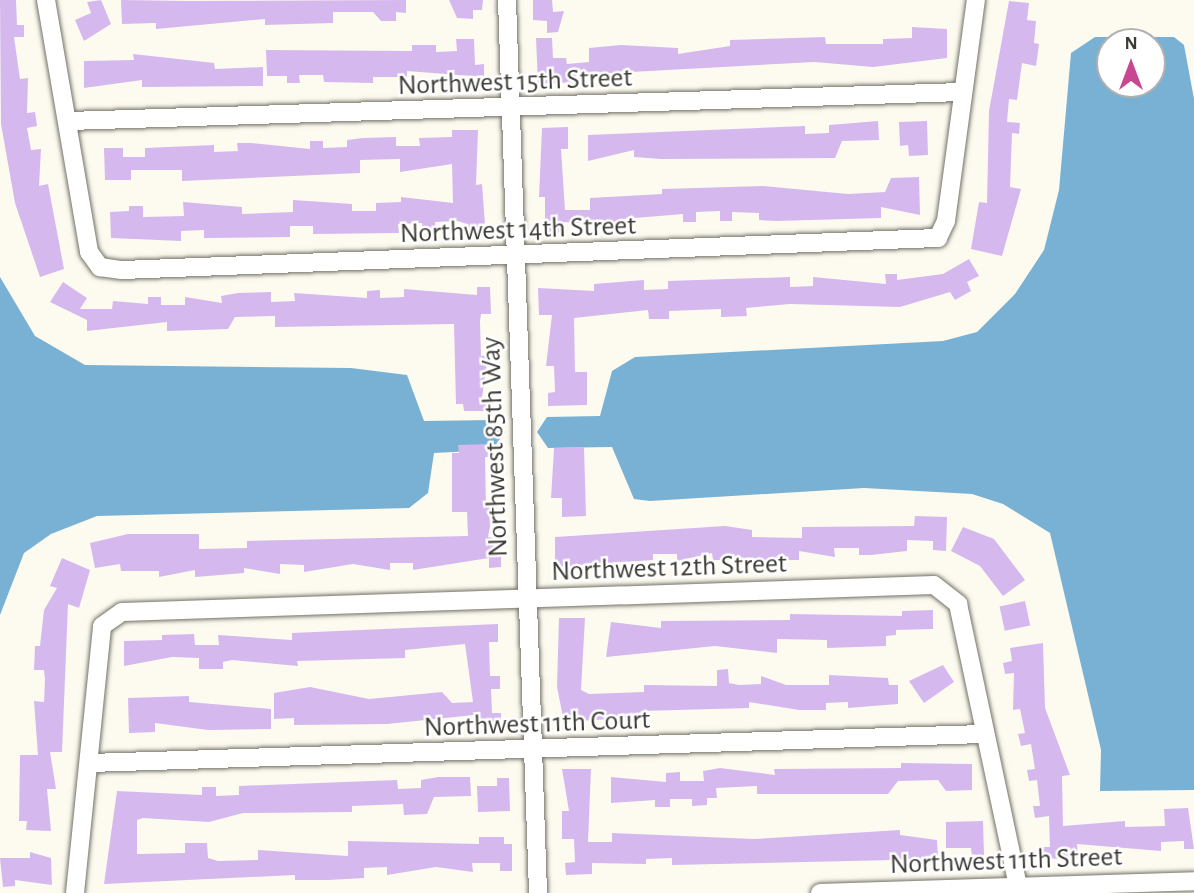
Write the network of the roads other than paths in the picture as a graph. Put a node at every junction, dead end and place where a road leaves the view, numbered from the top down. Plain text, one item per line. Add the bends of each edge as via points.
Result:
1 (46, 0) edge
2 (507, 0) edge
3 (976, 0) edge
4 (963, 92) junction
5 (510, 108) junction
6 (69, 121) junction
7 (515, 256) junction
8 (526, 598) junction
9 (985, 734) junction
10 (531, 751) junction
11 (90, 763) junction
12 (1194, 881) edge
13 (1018, 887) junction
14 (75, 893) edge
15 (538, 893) edge
16 (820, 893) edge

1 - 6 street
2 - 5 street, Northwest 85th Way
3 - 4 street
4 - 5 street, Northwest 15th Street
4 - 7 street, Northwest 14th Street via 946,221 938,238
5 - 6 street, Northwest 15th Street
5 - 7 street, Northwest 85th Way
6 - 7 street, Northwest 14th Street via 89,252 100,267
7 - 8 street, Northwest 85th Way
8 - 9 street, Northwest 12th Street via 934,585 948,591 958,604
8 - 10 street, Northwest 85th Way
8 - 11 street, Northwest 12th Street via 198,605 122,612 102,626
9 - 10 street, Northwest 11th Court
9 - 13 street
10 - 11 street, Northwest 11th Court
10 - 15 street, Northwest 85th Way
11 - 14 street
12 - 13 street, Northwest 11th Street
13 - 16 street, Northwest 11th Street

